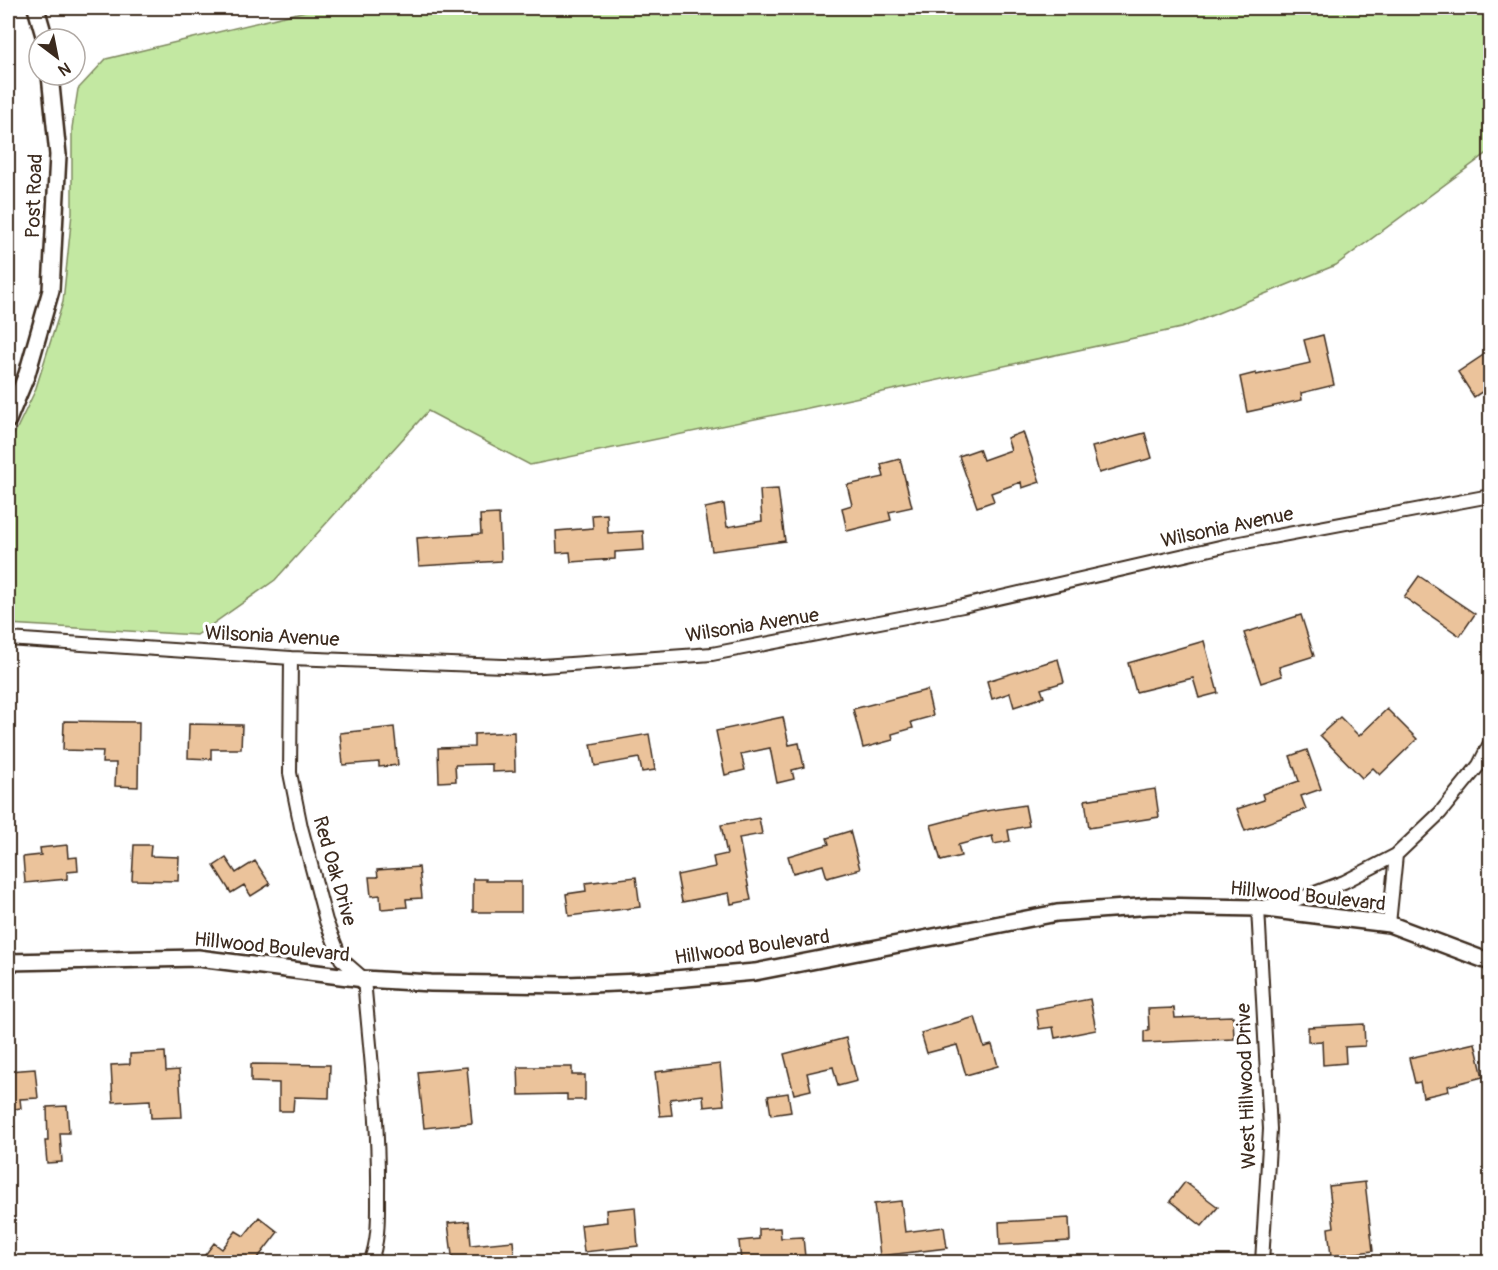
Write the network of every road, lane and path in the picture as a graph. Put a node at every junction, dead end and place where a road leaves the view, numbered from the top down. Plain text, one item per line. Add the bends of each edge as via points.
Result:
1 (36, 8) edge
2 (42, 27) edge
3 (51, 87) edge
4 (8, 420) edge
5 (1491, 496) edge
6 (8, 639) edge
7 (291, 658) junction
8 (1491, 743) edge
9 (1396, 855) junction
10 (1258, 908) junction
11 (1389, 924) junction
12 (8, 962) edge
13 (1491, 962) edge
14 (364, 978) junction
15 (370, 1263) edge
16 (1262, 1263) edge

1 - 2 street
3 - 4 street, Post Road via 58,155 51,290 27,374
5 - 7 street, Wilsonia Avenue via 1215,548 963,606 712,654 528,667
6 - 7 street, Wilsonia Avenue
7 - 14 street, Red Oak Drive via 290,774 301,827 326,921 341,959
8 - 9 street via 1479,765 1440,813
9 - 10 street via 1344,882 1296,900
9 - 11 street
10 - 11 street, Hillwood Boulevard
10 - 14 street, Hillwood Boulevard via 1152,906 1057,913 754,972 640,982 488,984
10 - 16 street, West Hillwood Drive via 1270,1129
11 - 13 street, Hillwood Boulevard
12 - 14 street, Hillwood Boulevard via 198,958
14 - 15 street via 379,1159 378,1216

